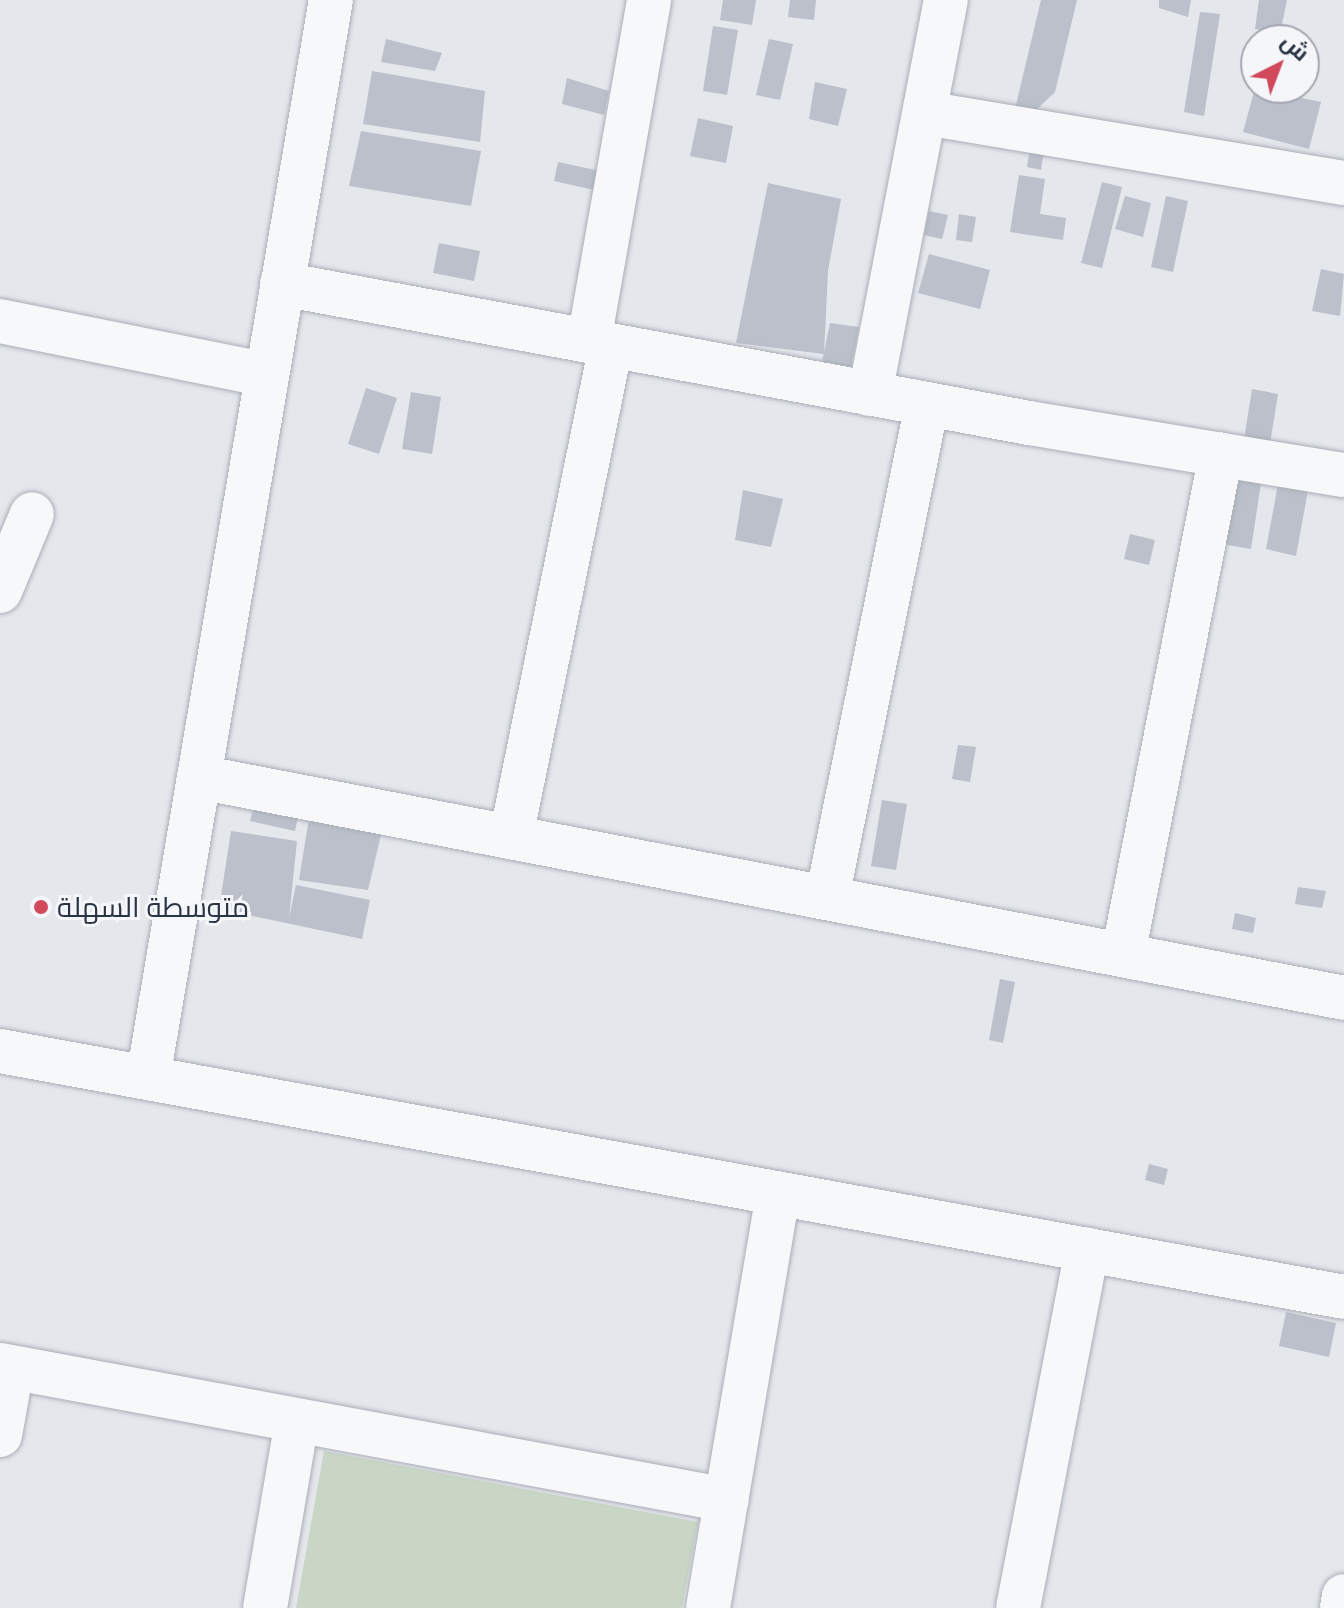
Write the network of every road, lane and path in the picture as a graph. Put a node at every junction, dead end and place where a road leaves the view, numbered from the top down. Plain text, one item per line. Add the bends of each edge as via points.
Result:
1 (331, 0) edge
2 (649, 0) edge
3 (946, 0) edge
4 (925, 113) junction
5 (1344, 183) edge
6 (282, 284) junction
7 (0, 321) edge
8 (600, 343) junction
9 (267, 375) junction
10 (870, 394) junction
11 (927, 404) junction
12 (1221, 454) junction
13 (1344, 475) edge
14 (32, 514) dead end
15 (0, 591) edge
16 (199, 777) junction
17 (511, 837) junction
18 (827, 898) junction
19 (1123, 955) junction
20 (1344, 998) edge
21 (0, 1051) edge
22 (148, 1078) junction
23 (778, 1194) junction
24 (1087, 1250) junction
25 (1344, 1297) edge
26 (6, 1366) edge
27 (297, 1421) junction
28 (0, 1435) edge
29 (727, 1500) junction
30 (1344, 1596) edge
31 (265, 1608) edge
32 (708, 1608) edge
33 (1018, 1608) edge
34 (1342, 1608) edge

1 - 6 street
2 - 8 street
3 - 4 street
4 - 5 street
4 - 10 street
6 - 8 street
6 - 9 street
7 - 9 street
8 - 10 street
8 - 17 street
9 - 16 street
10 - 11 street
11 - 12 street
11 - 18 street
12 - 13 street
12 - 19 street
14 - 15 street
16 - 17 street
16 - 22 street
17 - 18 street
18 - 19 street
19 - 20 street
21 - 22 street
22 - 23 street
23 - 24 street
23 - 29 street
24 - 25 street
24 - 33 street
26 - 27 street
26 - 28 street
27 - 29 street
27 - 31 street
29 - 32 street
30 - 34 street

